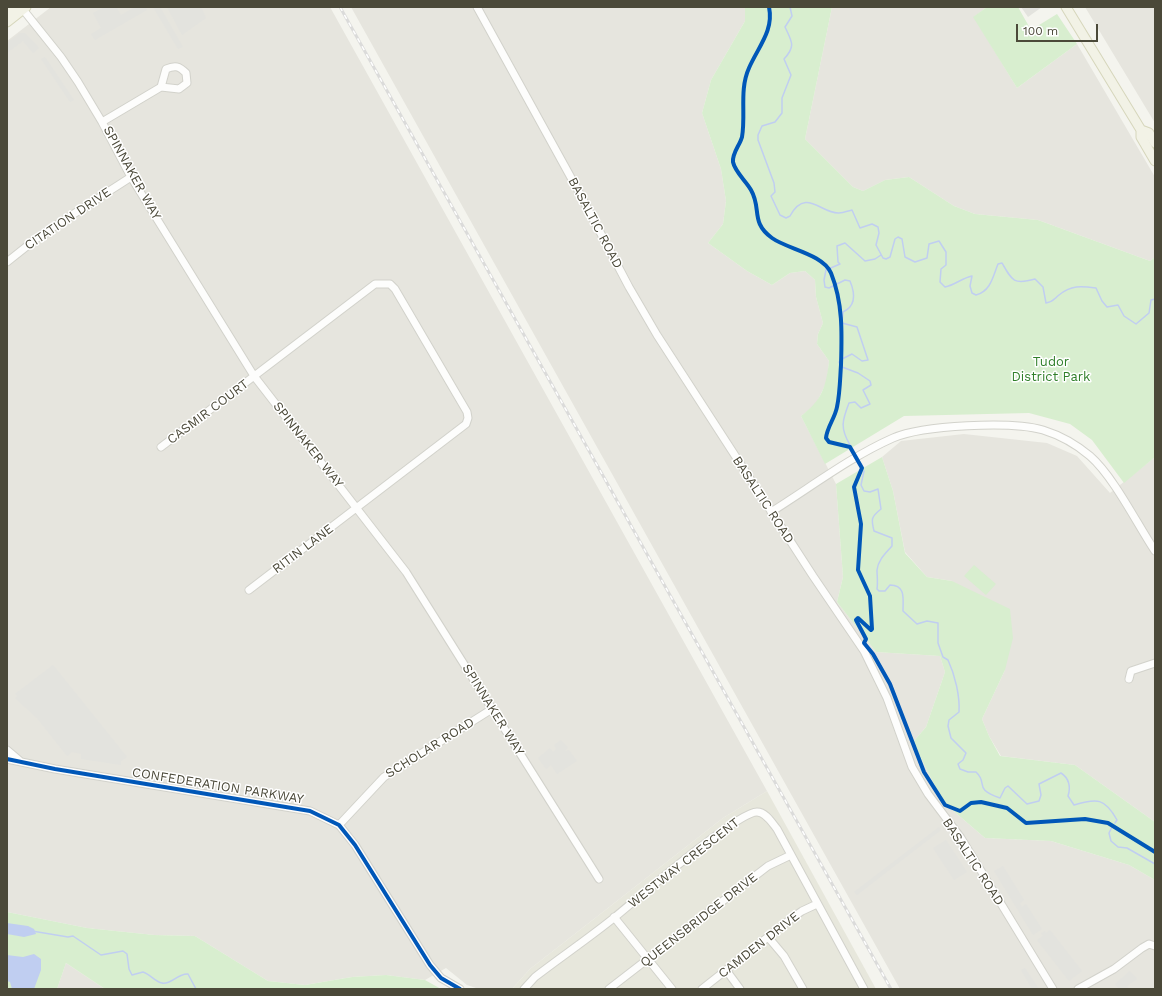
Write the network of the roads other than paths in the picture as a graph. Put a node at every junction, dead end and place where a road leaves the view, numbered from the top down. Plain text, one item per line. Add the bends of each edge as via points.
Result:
1 (13, 7) edge
2 (477, 7) edge
3 (1066, 7) edge
4 (24, 8) edge
5 (7, 12) edge
6 (7, 22) edge
7 (161, 87) dead end
8 (102, 122) junction
9 (1141, 130) junction
10 (1155, 143) edge
11 (1155, 160) edge
12 (131, 177) junction
13 (7, 262) edge
14 (254, 376) junction
15 (161, 447) dead end
16 (357, 508) junction
17 (771, 512) junction
18 (1155, 551) edge
19 (249, 590) dead end
20 (1155, 664) edge
21 (1130, 679) dead end
22 (492, 709) junction
23 (7, 750) edge
24 (7, 759) edge
25 (20, 761) junction
26 (339, 825) junction
27 (790, 855) junction
28 (600, 879) dead end
29 (817, 904) junction
30 (614, 918) junction
31 (768, 937) junction
32 (1155, 946) edge
33 (647, 960) junction
34 (726, 970) junction
35 (460, 989) edge
36 (524, 989) edge
37 (609, 989) edge
38 (672, 989) edge
39 (702, 989) edge
40 (740, 989) edge
41 (803, 989) edge
42 (864, 989) edge
43 (1053, 989) edge
44 (1078, 989) edge

1 - 5 main road
2 - 17 street, BASALTIC ROAD via 642,310
3 - 9 main road
4 - 6 main road
4 - 8 street, SPINNAKER WAY via 61,57
7 - 8 street
8 - 12 street, SPINNAKER WAY
9 - 10 main road via 1149,133
9 - 11 main road via 1141,136
12 - 13 street, CITATION DRIVE via 41,234
12 - 14 street, SPINNAKER WAY
14 - 15 street, CASMIR COURT
14 - 16 street, SPINNAKER WAY
14 - 16 street, CASMIR COURT via 375,284 390,284 395,289 467,412 468,418 460,428
16 - 19 street, RITIN LANE
16 - 22 street, SPINNAKER WAY via 406,572
17 - 18 street via 856,458 905,433 935,428 1030,427 1072,443 1091,456
17 - 43 street, BASALTIC ROAD via 870,662 887,698 912,767 928,794 961,838
20 - 21 street via 1131,671
22 - 26 street, SCHOLAR ROAD via 384,777
22 - 28 street, SPINNAKER WAY
23 - 25 street
24 - 25 street, CONFEDERATION PARKWAY
25 - 26 street, CONFEDERATION PARKWAY via 310,811
26 - 35 street, CONFEDERATION PARKWAY via 355,845 430,965 441,978
27 - 29 street, WESTWAY CRESCENT
27 - 30 street, WESTWAY CRESCENT via 777,829 767,816 758,812 748,814 689,857
27 - 33 street, QUEENSBRIDGE DRIVE via 768,866
29 - 31 street, CAMDEN DRIVE via 802,911
29 - 42 street, WESTWAY CRESCENT
30 - 33 street
30 - 36 street, WESTWAY CRESCENT via 535,977
31 - 34 street, CAMDEN DRIVE
31 - 41 street via 784,956
32 - 44 street via 1148,944 1114,969
33 - 37 street, QUEENSBRIDGE DRIVE
33 - 38 street
34 - 39 street, CAMDEN DRIVE
34 - 40 street

